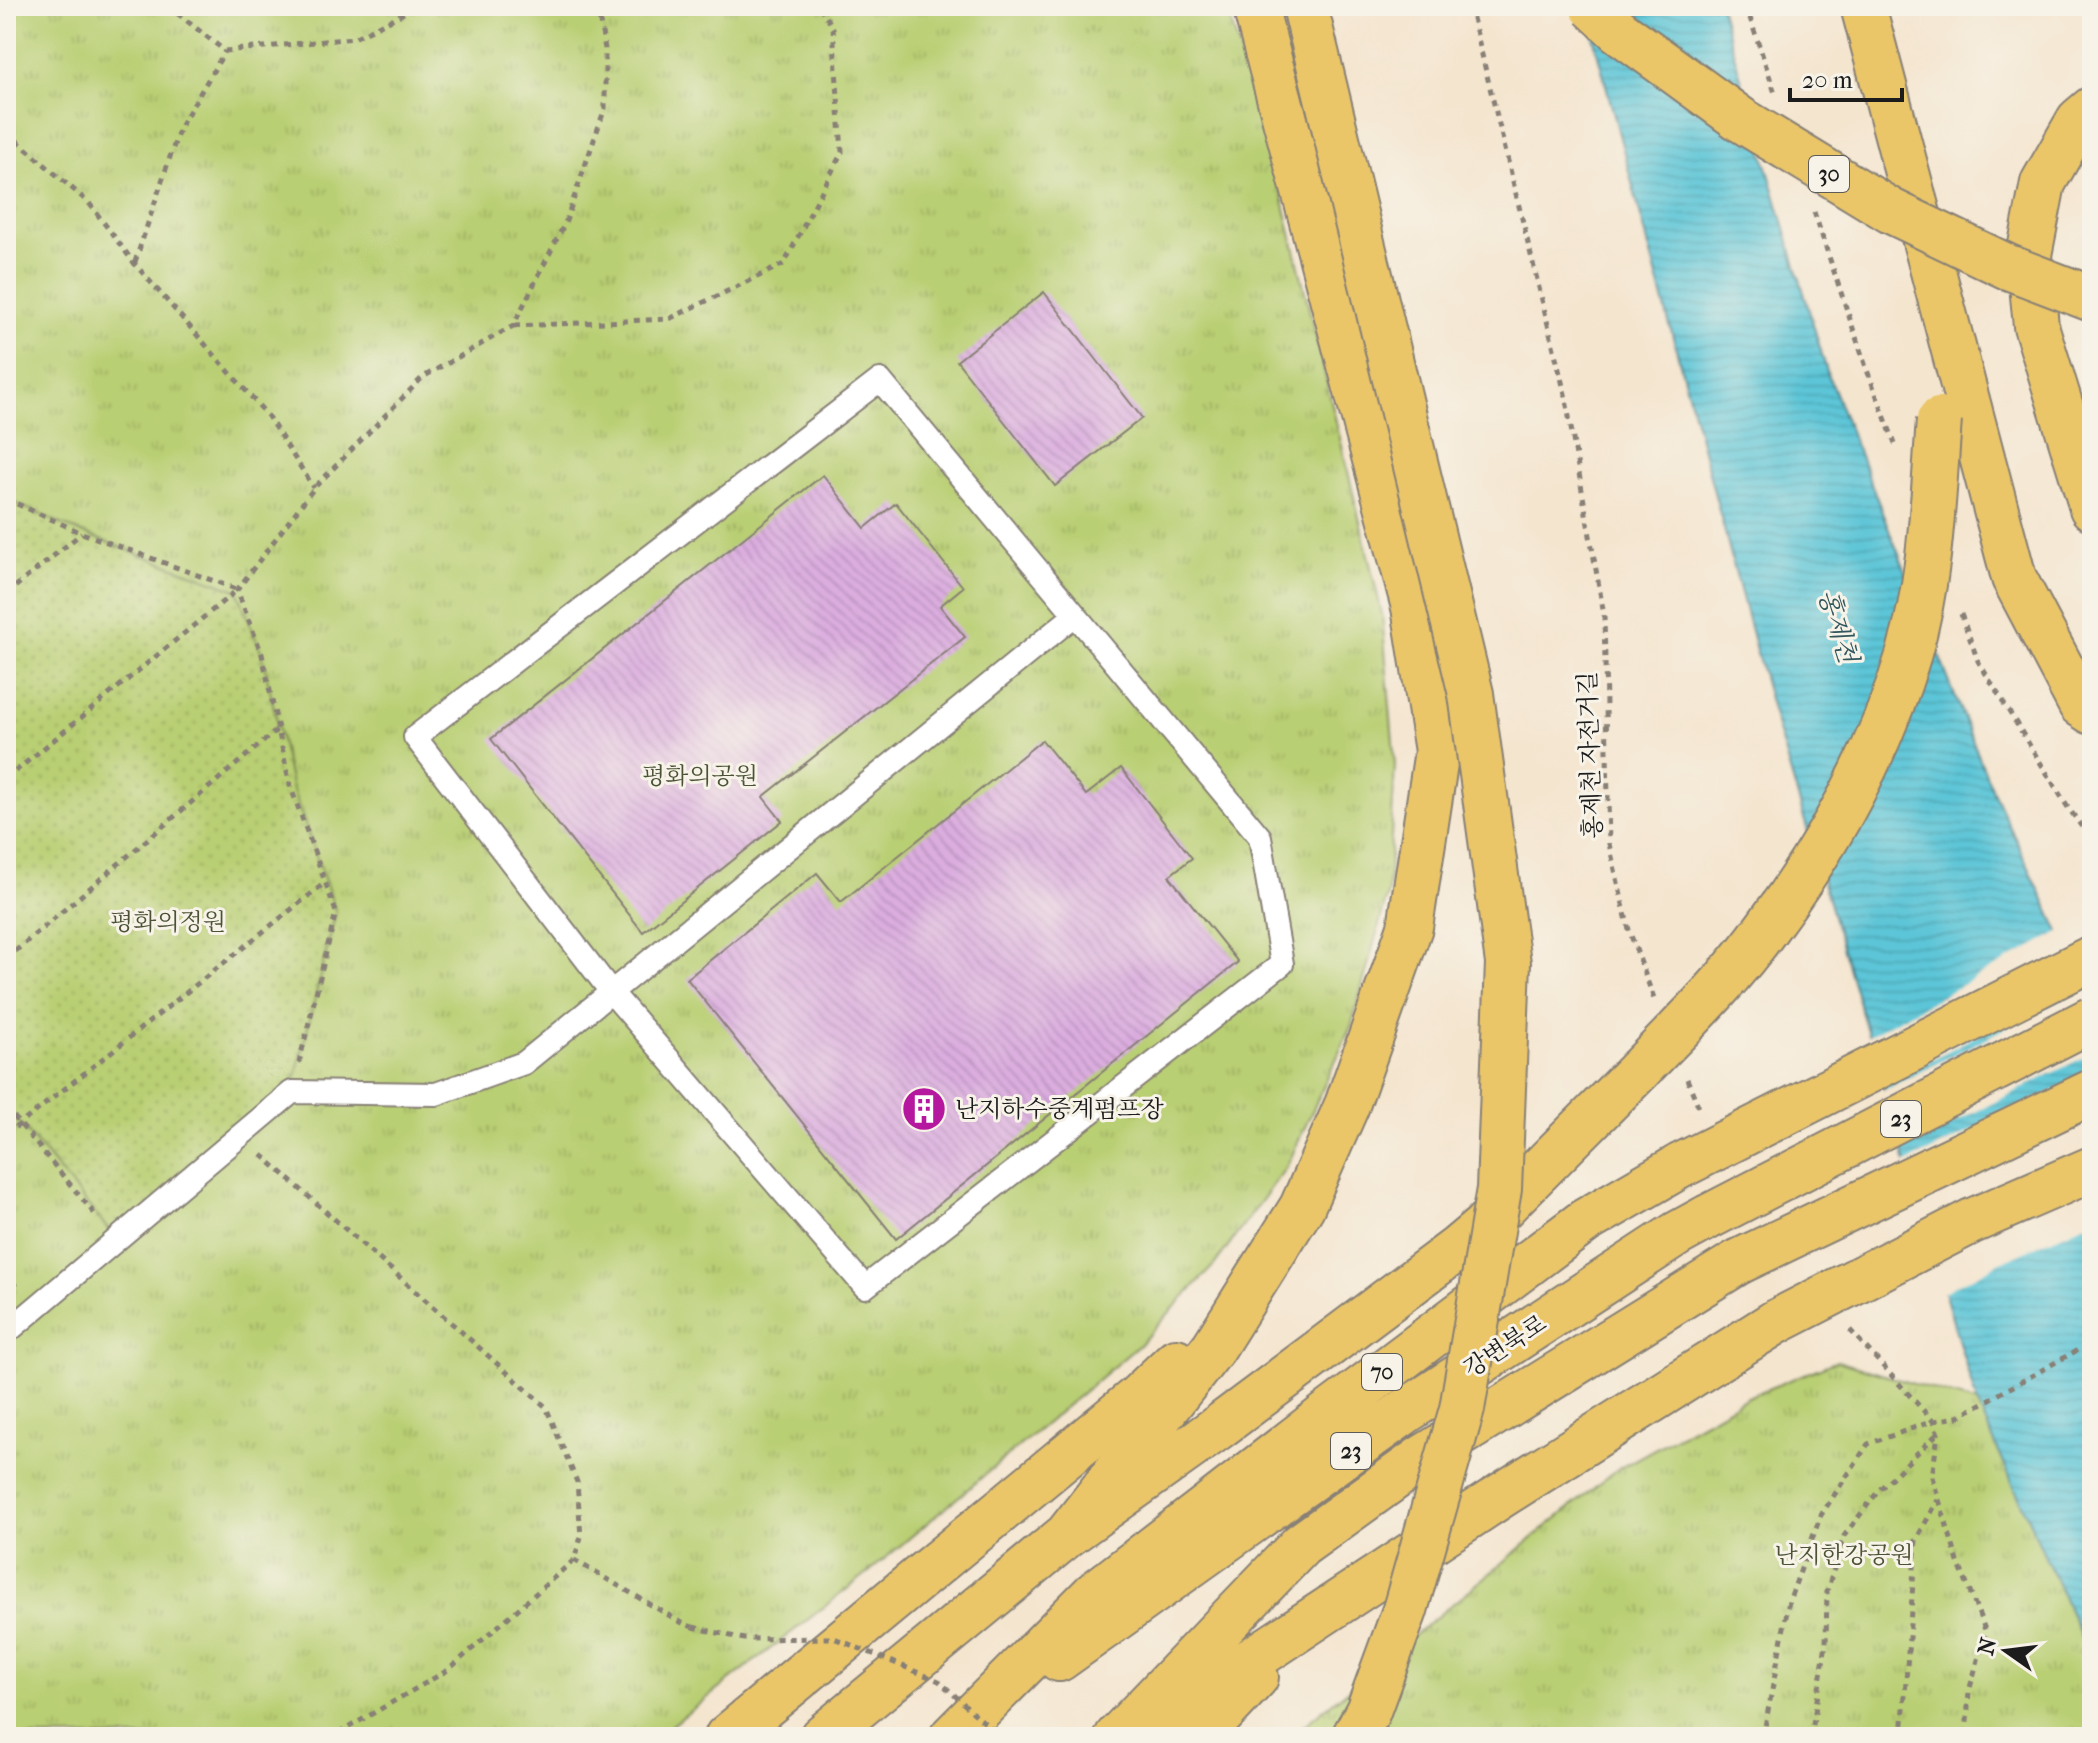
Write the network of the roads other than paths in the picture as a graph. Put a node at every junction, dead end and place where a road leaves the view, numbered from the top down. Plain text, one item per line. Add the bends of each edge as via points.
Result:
1 (1255, 6) edge
2 (1305, 6) edge
3 (1592, 6) edge
4 (1863, 6) edge
5 (2092, 109) edge
6 (1899, 149) junction
7 (2092, 299) edge
8 (2092, 508) edge
9 (1075, 615) junction
10 (2092, 712) edge
11 (2092, 958) edge
12 (612, 993) junction
13 (2092, 1019) edge
14 (2092, 1092) edge
15 (2092, 1169) edge
16 (1302, 1207) junction
17 (6, 1333) edge
18 (1067, 1535) junction
19 (1306, 1624) junction
20 (727, 1737) edge
21 (822, 1737) edge
22 (954, 1737) edge
23 (1117, 1737) edge
24 (1135, 1737) edge
25 (1200, 1737) edge
26 (1354, 1737) edge

1 - 16 highway via 1414,607 1437,751 1410,927 1347,1105
2 - 26 highway, bridge via 1471,694 1508,963 1499,1189 1462,1409 1405,1610
3 - 7 highway, 30, bridge via 1740,119 1891,211 2008,267
4 - 6 highway
5 - 8 highway via 2079,120 2043,183 2029,255 2036,326
6 - 10 highway via 2014,578 2081,705
6 - 18 highway, bridge via 1939,420 1929,558 1909,653 1877,740 1829,838 1767,928 1699,1009 1483,1227
9 - 12 lane
9 - 12 lane via 880,380 415,737
9 - 12 lane via 1260,837 1282,964 865,1287
11 - 22 highway, 강변북로 / 70, bridge via 1680,1166 1585,1221 1094,1594
12 - 17 lane via 524,1063 436,1094 292,1092
13 - 22 highway, 강변북로 / 23, bridge via 1677,1234 1406,1411
14 - 23 highway, bridge via 1738,1262 1419,1460 1301,1545
15 - 19 highway, bridge via 1972,1221 1776,1322
16 - 18 highway via 1214,1347
16 - 20 highway via 1197,1342 1138,1397
18 - 21 highway
19 - 24 highway
19 - 25 highway

